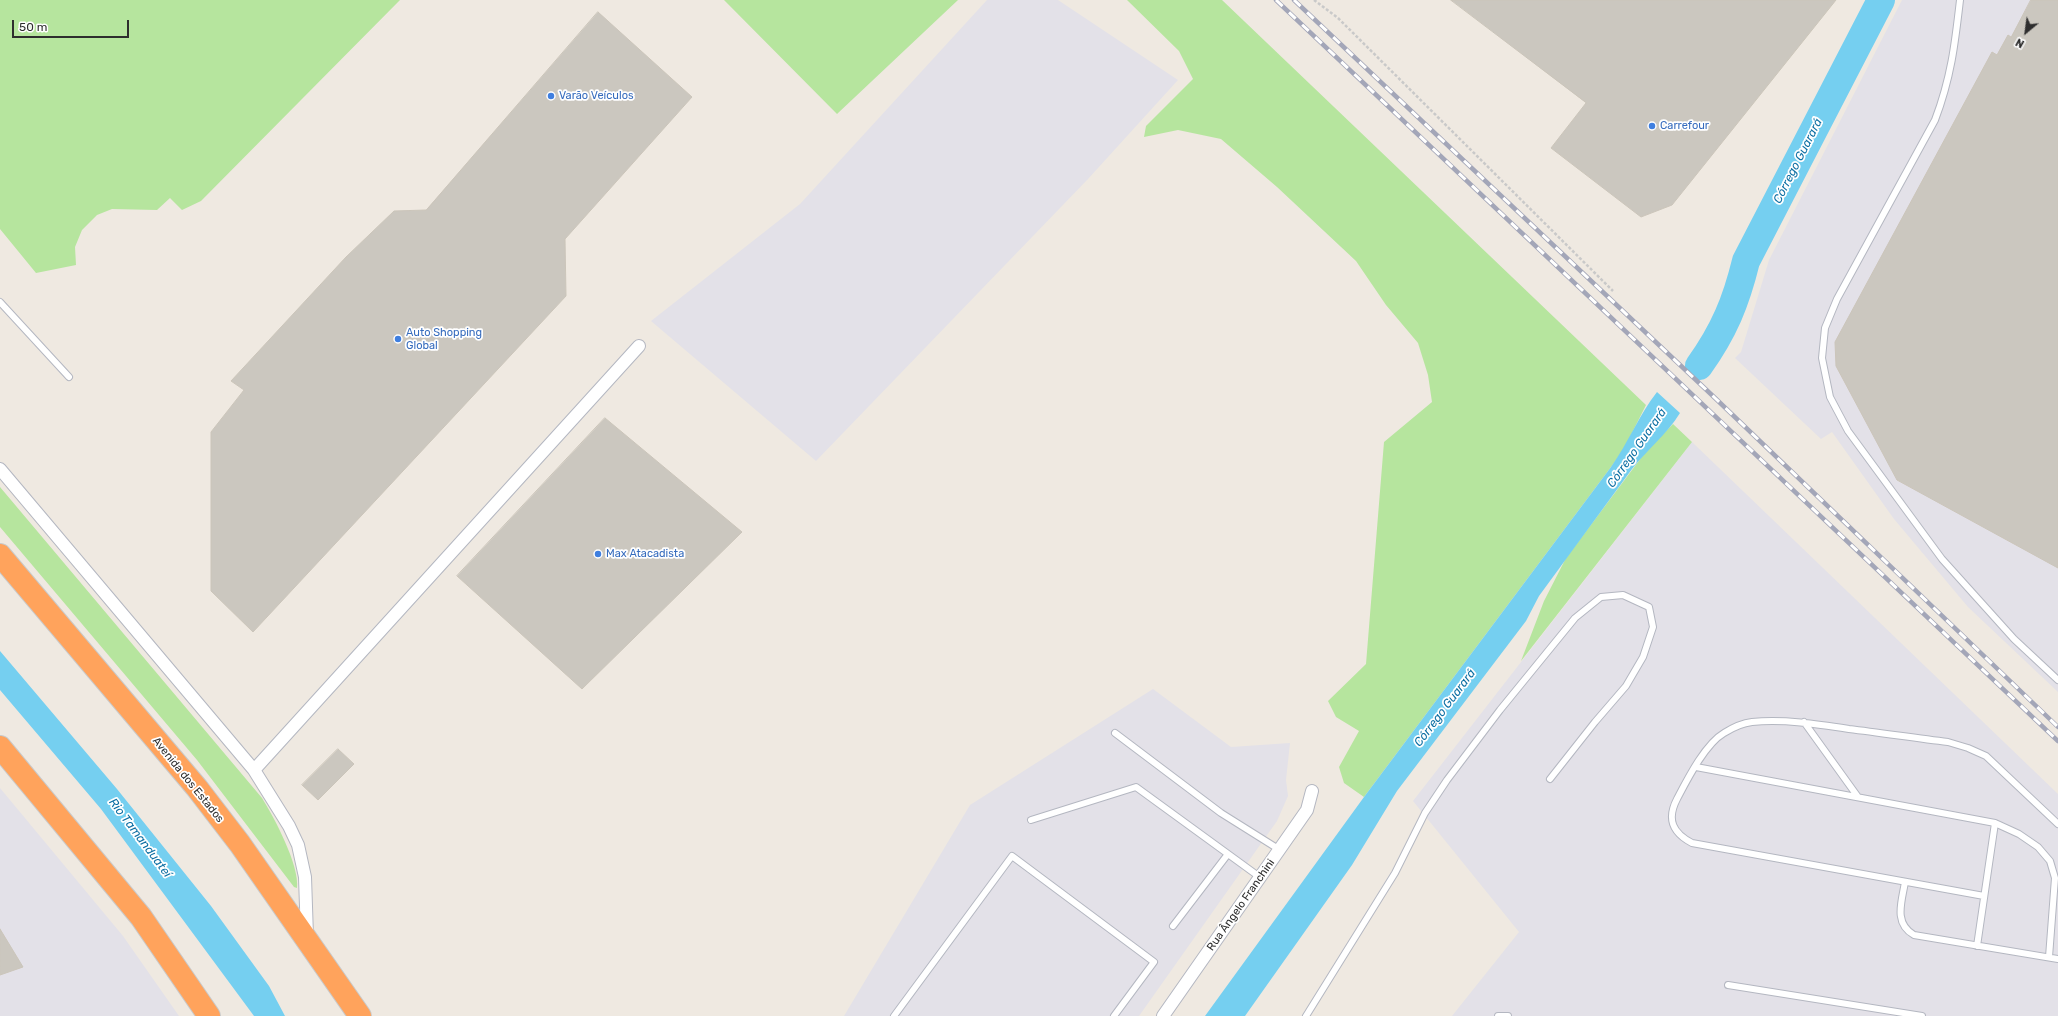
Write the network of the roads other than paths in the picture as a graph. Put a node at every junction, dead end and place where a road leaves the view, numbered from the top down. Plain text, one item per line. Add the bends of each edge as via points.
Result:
1 (1960, 0) edge
2 (0, 302) edge
3 (639, 346) dead end
4 (69, 377) dead end
5 (0, 469) edge
6 (0, 555) edge
7 (2058, 680) edge
8 (1804, 722) junction
9 (1115, 733) dead end
10 (0, 747) edge
11 (1696, 767) junction
12 (254, 770) junction
13 (1550, 779) dead end
14 (1312, 791) dead end
15 (1858, 797) junction
16 (1031, 820) dead end
17 (1995, 823) junction
18 (2058, 824) edge
19 (1280, 850) junction
20 (1228, 854) junction
21 (1261, 878) junction
22 (1905, 882) junction
23 (1984, 896) junction
24 (1173, 926) dead end
25 (308, 938) junction
26 (1977, 946) junction
27 (2049, 957) junction
28 (2058, 958) edge
29 (1728, 985) dead end
30 (209, 1016) edge
31 (360, 1016) edge
32 (894, 1016) edge
33 (1114, 1016) edge
34 (1163, 1016) edge
35 (1306, 1016) edge
36 (1498, 1016) edge
37 (1508, 1016) edge
38 (1922, 1016) edge

1 - 7 lane via 1953,60 1946,91 1837,299 1825,328 1822,358 1830,397 1848,431 1942,559 2014,639
2 - 4 lane
3 - 12 street
5 - 12 street
6 - 25 highway, Avenida dos Estados via 196,788
8 - 11 lane via 1752,722 1738,726 1723,733
8 - 15 lane
8 - 18 lane via 1948,742 1968,748 1986,756
9 - 19 lane via 1220,813
10 - 30 highway via 141,917
11 - 15 lane
11 - 22 lane via 1676,801 1672,815 1673,827 1681,838 1692,843
12 - 25 street via 298,845 305,878
13 - 35 lane via 1626,686 1643,657 1653,627 1649,607 1623,595 1601,597 1575,618 1447,780 1425,813 1394,873
14 - 19 street, Rua Ângelo Franchini via 1307,810
15 - 17 lane
16 - 20 lane via 1136,787
17 - 23 lane
17 - 27 lane via 2019,834 2038,847 2050,861 2055,878
19 - 21 street, Rua Ângelo Franchini
20 - 21 lane
20 - 24 lane
21 - 34 street, Rua Ângelo Franchini
22 - 23 lane
22 - 26 lane via 1900,919 1907,932
23 - 26 lane
25 - 31 highway, Avenida dos Estados
26 - 27 lane
27 - 28 lane
29 - 38 lane
32 - 33 lane via 1012,856 1154,962
36 - 37 lane

